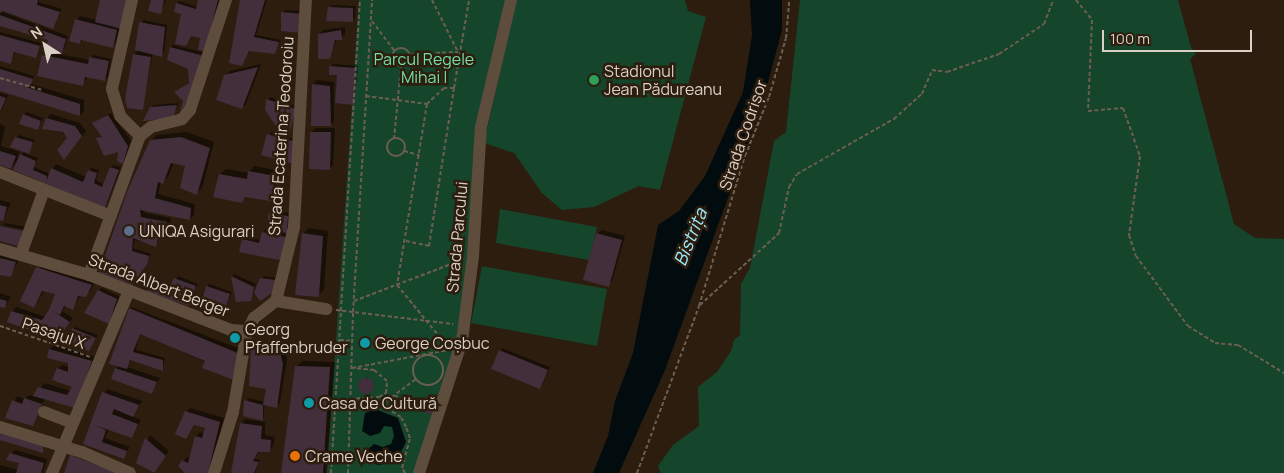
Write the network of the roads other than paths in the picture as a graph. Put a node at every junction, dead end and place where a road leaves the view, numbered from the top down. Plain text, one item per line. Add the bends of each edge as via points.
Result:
1 (132, 0) edge
2 (226, 0) edge
3 (306, 0) edge
4 (511, 0) edge
5 (140, 136) junction
6 (0, 172) edge
7 (44, 190) junction
8 (111, 216) junction
9 (0, 249) edge
10 (21, 254) junction
11 (89, 275) junction
12 (129, 291) junction
13 (276, 302) junction
14 (326, 309) dead end
15 (247, 331) junction
16 (44, 412) dead end
17 (72, 423) junction
18 (0, 427) edge
19 (62, 446) junction
20 (52, 473) edge
21 (130, 473) edge
22 (214, 473) edge
23 (419, 473) edge

1 - 5 street via 112,89 120,116
2 - 5 street via 190,110 182,118 151,127
3 - 13 street, Strada Ecaterina Teodoroiu via 294,227
4 - 23 street, Strada Parcului via 481,127 473,256 465,323 454,354 445,401
5 - 8 street
6 - 7 street
7 - 8 street
7 - 10 street
8 - 11 street
9 - 10 street, Strada Albert Berger
10 - 11 street, Strada Albert Berger
11 - 12 street, Strada Albert Berger
12 - 15 street, Strada Albert Berger via 231,330
12 - 17 street via 102,361
13 - 14 street
13 - 15 street, Strada Albert Berger via 254,318
15 - 22 street via 233,412
16 - 17 street
17 - 19 street
18 - 19 street
19 - 20 street
19 - 21 street

